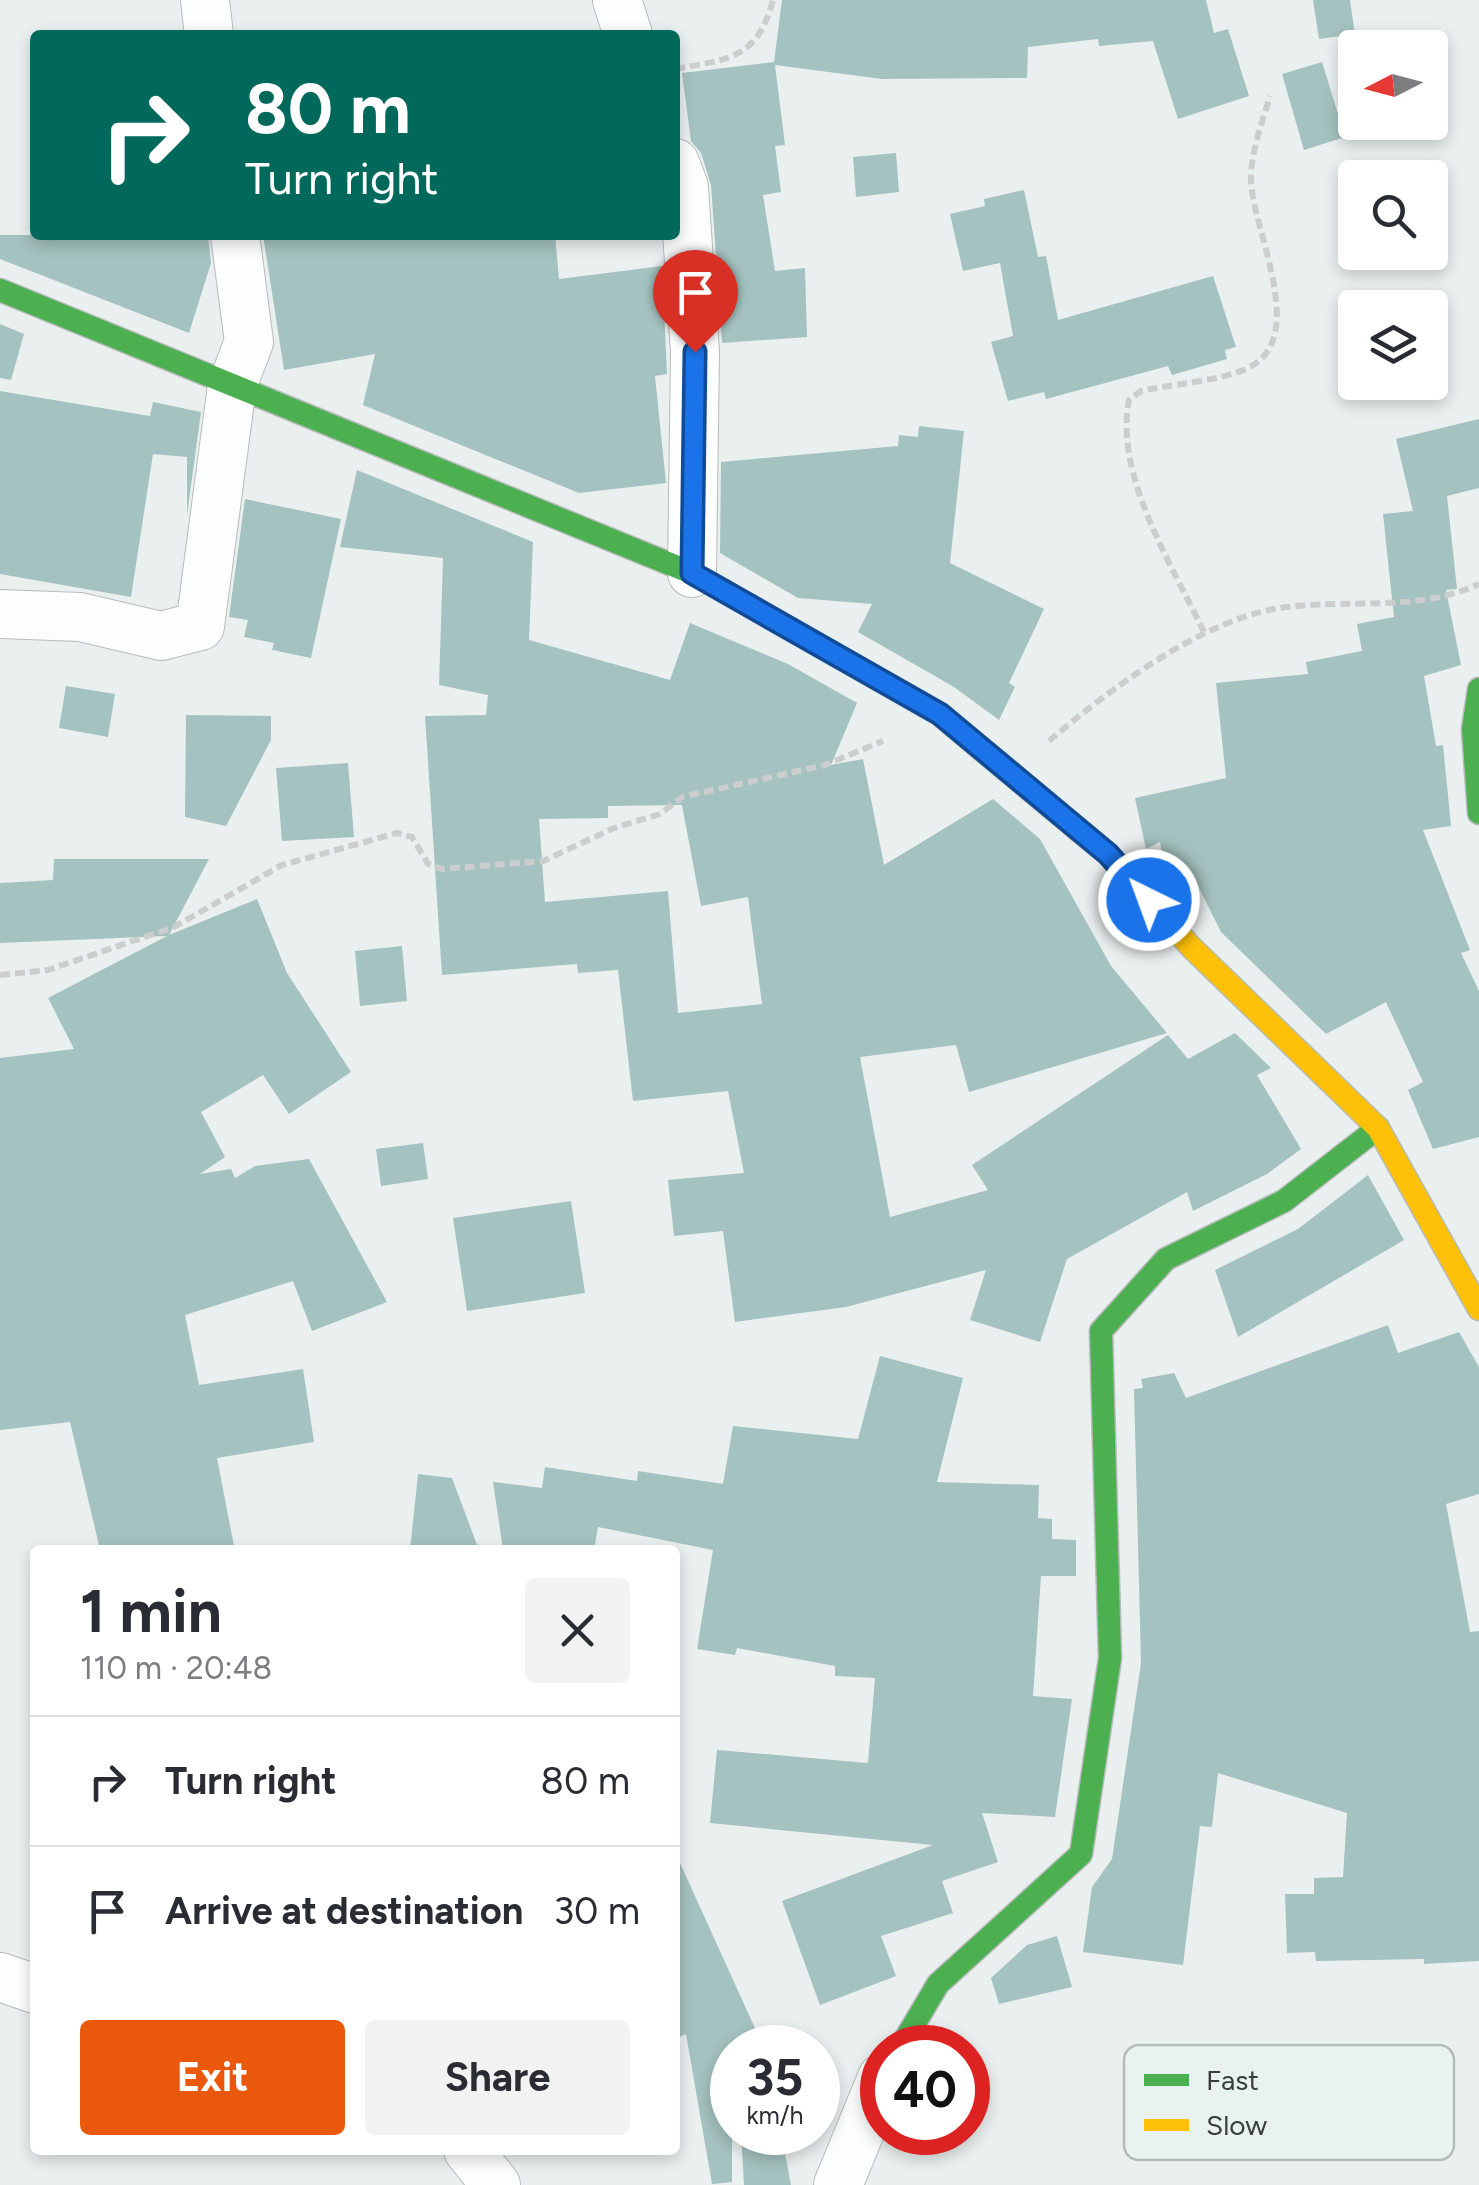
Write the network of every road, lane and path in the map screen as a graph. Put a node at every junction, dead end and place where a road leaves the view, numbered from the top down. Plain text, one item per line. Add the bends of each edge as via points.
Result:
1 (205, 0) edge
2 (617, 0) edge
3 (774, 0) edge
4 (208, 30) edge
5 (626, 30) edge
6 (680, 68) edge
7 (1270, 96) dead end
8 (680, 176) edge
9 (236, 240) edge
10 (0, 290) edge
11 (232, 386) junction
12 (692, 573) junction
13 (1479, 584) edge
14 (0, 614) edge
15 (1204, 632) junction
16 (1479, 689) edge
17 (940, 714) junction
18 (1010, 774) junction
19 (1479, 813) edge
20 (0, 975) edge
21 (1378, 1128) junction
22 (1479, 1309) edge
23 (0, 1977) edge
24 (30, 1987) edge
25 (914, 2025) edge
26 (860, 2132) edge
27 (472, 2155) edge
28 (496, 2185) edge
29 (838, 2185) edge

1 - 4 street
2 - 5 street
3 - 6 path via 765,31 746,51
7 - 15 path via 1250,182 1274,294 1271,345 1247,369 1141,392 1129,400 1124,426 1134,478
8 - 12 street via 695,352
9 - 11 street via 249,342
10 - 11 street
11 - 12 street
11 - 14 street via 200,626 161,636 80,616
12 - 17 street
13 - 15 path via 1447,599 1272,610
15 - 18 path via 1083,712
16 - 19 street via 1473,729
17 - 18 street
17 - 20 path via 825,765 682,796 660,814 543,861 442,869 428,864 412,837 397,833 282,865 174,927 127,945 48,970
18 - 21 street via 1108,854 1191,947
21 - 22 street
21 - 25 street via 1284,1201 1166,1258 1101,1331 1110,1658 1081,1854 938,1984
23 - 24 street
26 - 29 street
27 - 28 street

